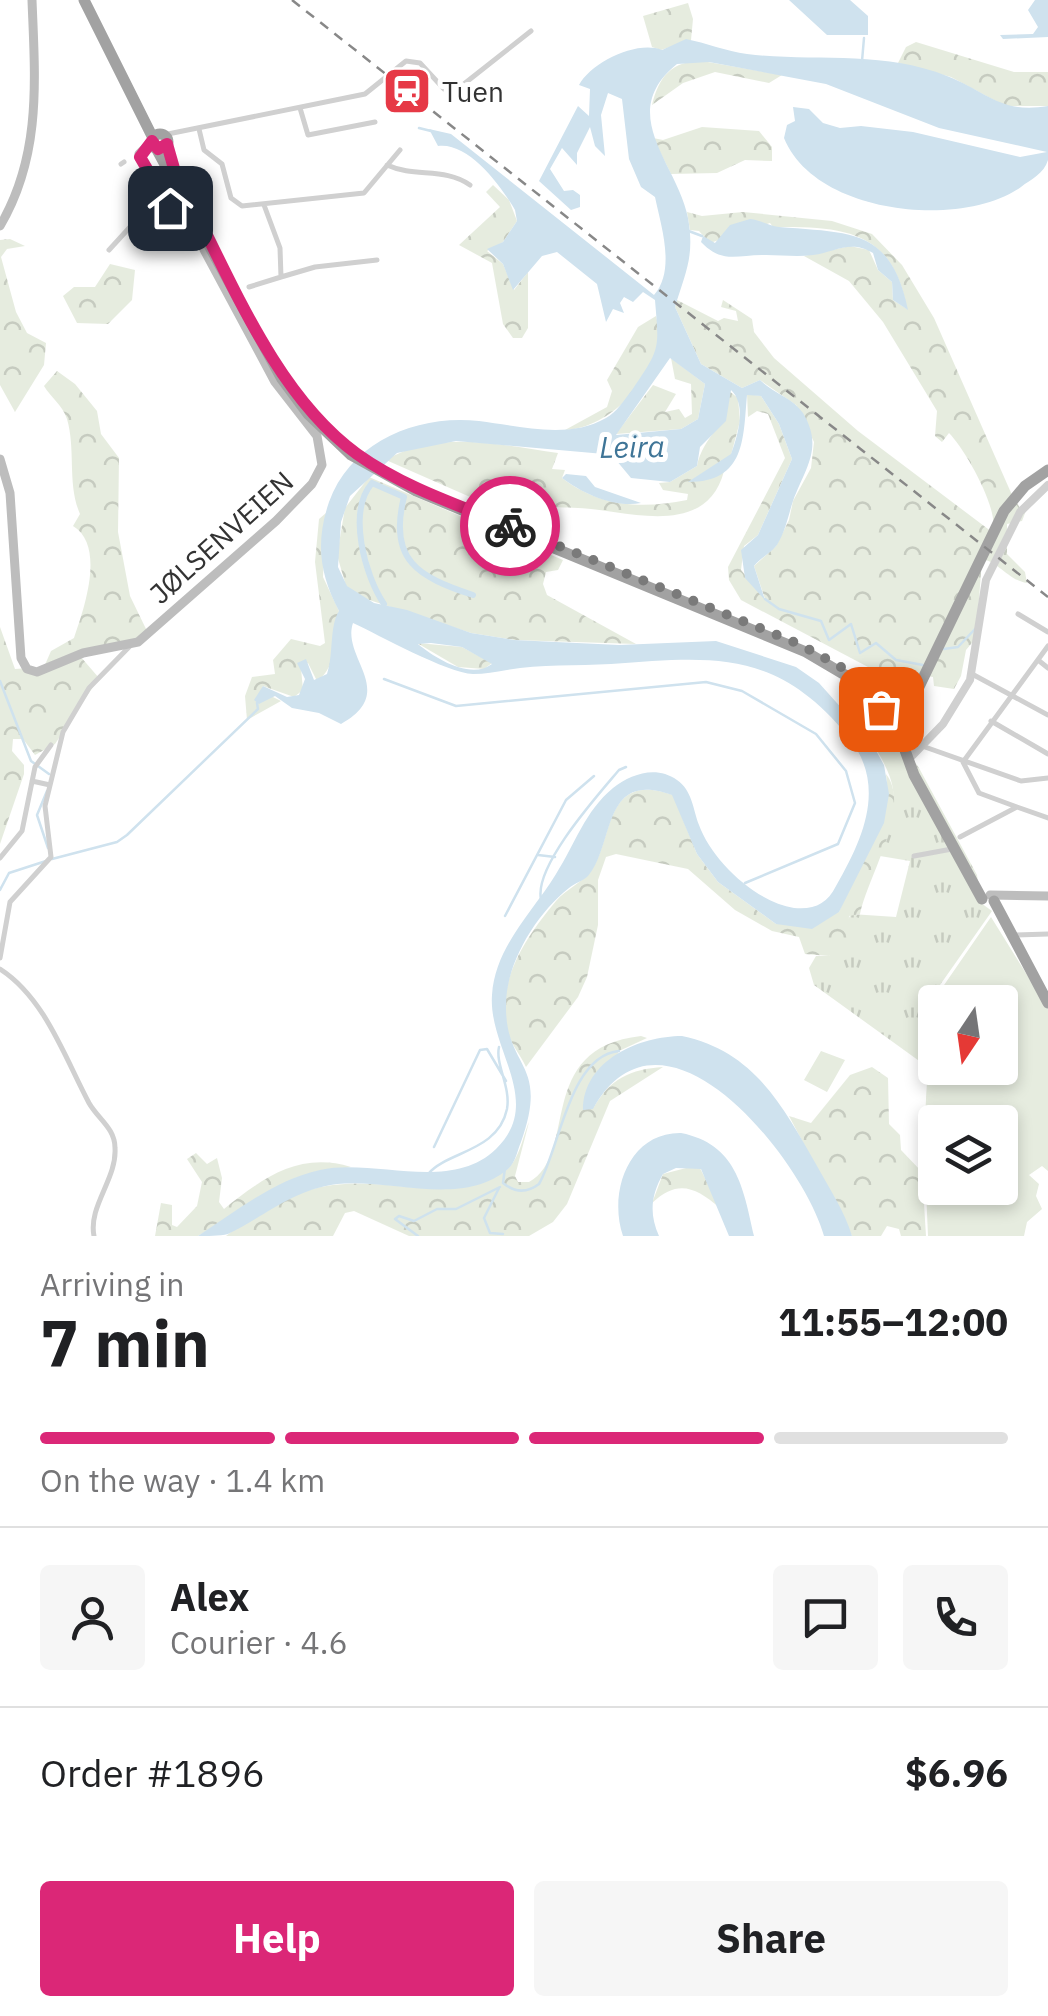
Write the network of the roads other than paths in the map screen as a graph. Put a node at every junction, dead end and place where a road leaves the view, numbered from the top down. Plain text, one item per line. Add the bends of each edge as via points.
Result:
1 (32, 0) edge
2 (87, 0) edge
3 (532, 31) dead end
4 (300, 108) junction
5 (376, 122) dead end
6 (199, 129) junction
7 (158, 142) junction
8 (400, 150) dead end
9 (387, 165) junction
10 (470, 184) dead end
11 (264, 205) junction
12 (175, 212) junction
13 (0, 226) edge
14 (109, 250) dead end
15 (378, 260) dead end
16 (281, 277) junction
17 (248, 288) dead end
18 (0, 458) edge
19 (1048, 470) edge
20 (1048, 484) edge
21 (1018, 614) dead end
22 (1048, 632) edge
23 (945, 635) junction
24 (133, 644) junction
25 (1048, 646) edge
26 (1038, 660) junction
27 (1048, 668) edge
28 (972, 674) junction
29 (918, 688) junction
30 (870, 695) junction
31 (1010, 695) junction
32 (897, 714) junction
33 (1048, 715) edge
34 (991, 721) junction
35 (51, 746) dead end
36 (906, 748) junction
37 (925, 748) dead end
38 (1048, 754) edge
39 (962, 762) junction
40 (1048, 778) edge
41 (32, 780) junction
42 (50, 785) junction
43 (1016, 807) junction
44 (1048, 818) edge
45 (958, 842) junction
46 (914, 856) dead end
47 (0, 858) edge
48 (1048, 896) edge
49 (988, 899) junction
50 (1048, 934) edge
51 (1015, 940) junction
52 (0, 958) edge
53 (0, 969) edge
54 (1048, 993) edge
55 (1048, 1003) edge
56 (94, 1236) edge

1 - 13 main road via 37,109 14,200
2 - 7 highway
3 - 4 street via 455,91 411,60 372,91
4 - 5 street via 308,136
4 - 6 street
6 - 7 street
6 - 11 street via 207,156 225,168 234,203
7 - 12 main road, JØLSENVEIEN via 140,157
7 - 30 highway via 279,367 353,453 380,472 799,644 841,667
8 - 9 street
9 - 10 street
9 - 11 street via 364,193
11 - 16 street via 280,248
12 - 14 street via 130,227
12 - 24 main road, JØLSENVEIEN via 194,231 280,390 317,436 323,462 312,484 276,521
15 - 16 street
16 - 17 street
18 - 24 main road via 10,493 25,667 45,671 83,653
19 - 23 highway via 1015,496
20 - 28 street via 1026,503 993,566 980,600
21 - 22 street
23 - 29 highway
23 - 32 highway via 920,695
24 - 42 street, JØLSENVEIEN via 77,704
25 - 26 street
26 - 27 street
26 - 31 street
28 - 31 street
28 - 36 street via 931,736
29 - 30 highway via 896,704
29 - 32 highway
30 - 32 highway
30 - 36 highway
31 - 33 street
31 - 34 street
32 - 36 highway
34 - 38 street
34 - 39 street
35 - 41 street
36 - 45 highway via 914,775
36 - 49 highway
37 - 39 street
39 - 40 street via 1021,780
39 - 43 street via 980,793
41 - 42 street
41 - 47 street via 23,828
42 - 52 street, JØLSENVEIEN via 44,810 51,857 8,906
43 - 44 street
43 - 45 street
45 - 46 street
45 - 49 highway
48 - 49 main road
49 - 51 highway
50 - 51 street
51 - 54 street
51 - 55 highway
53 - 56 street via 61,1043 91,1107 113,1134 115,1159 92,1224

